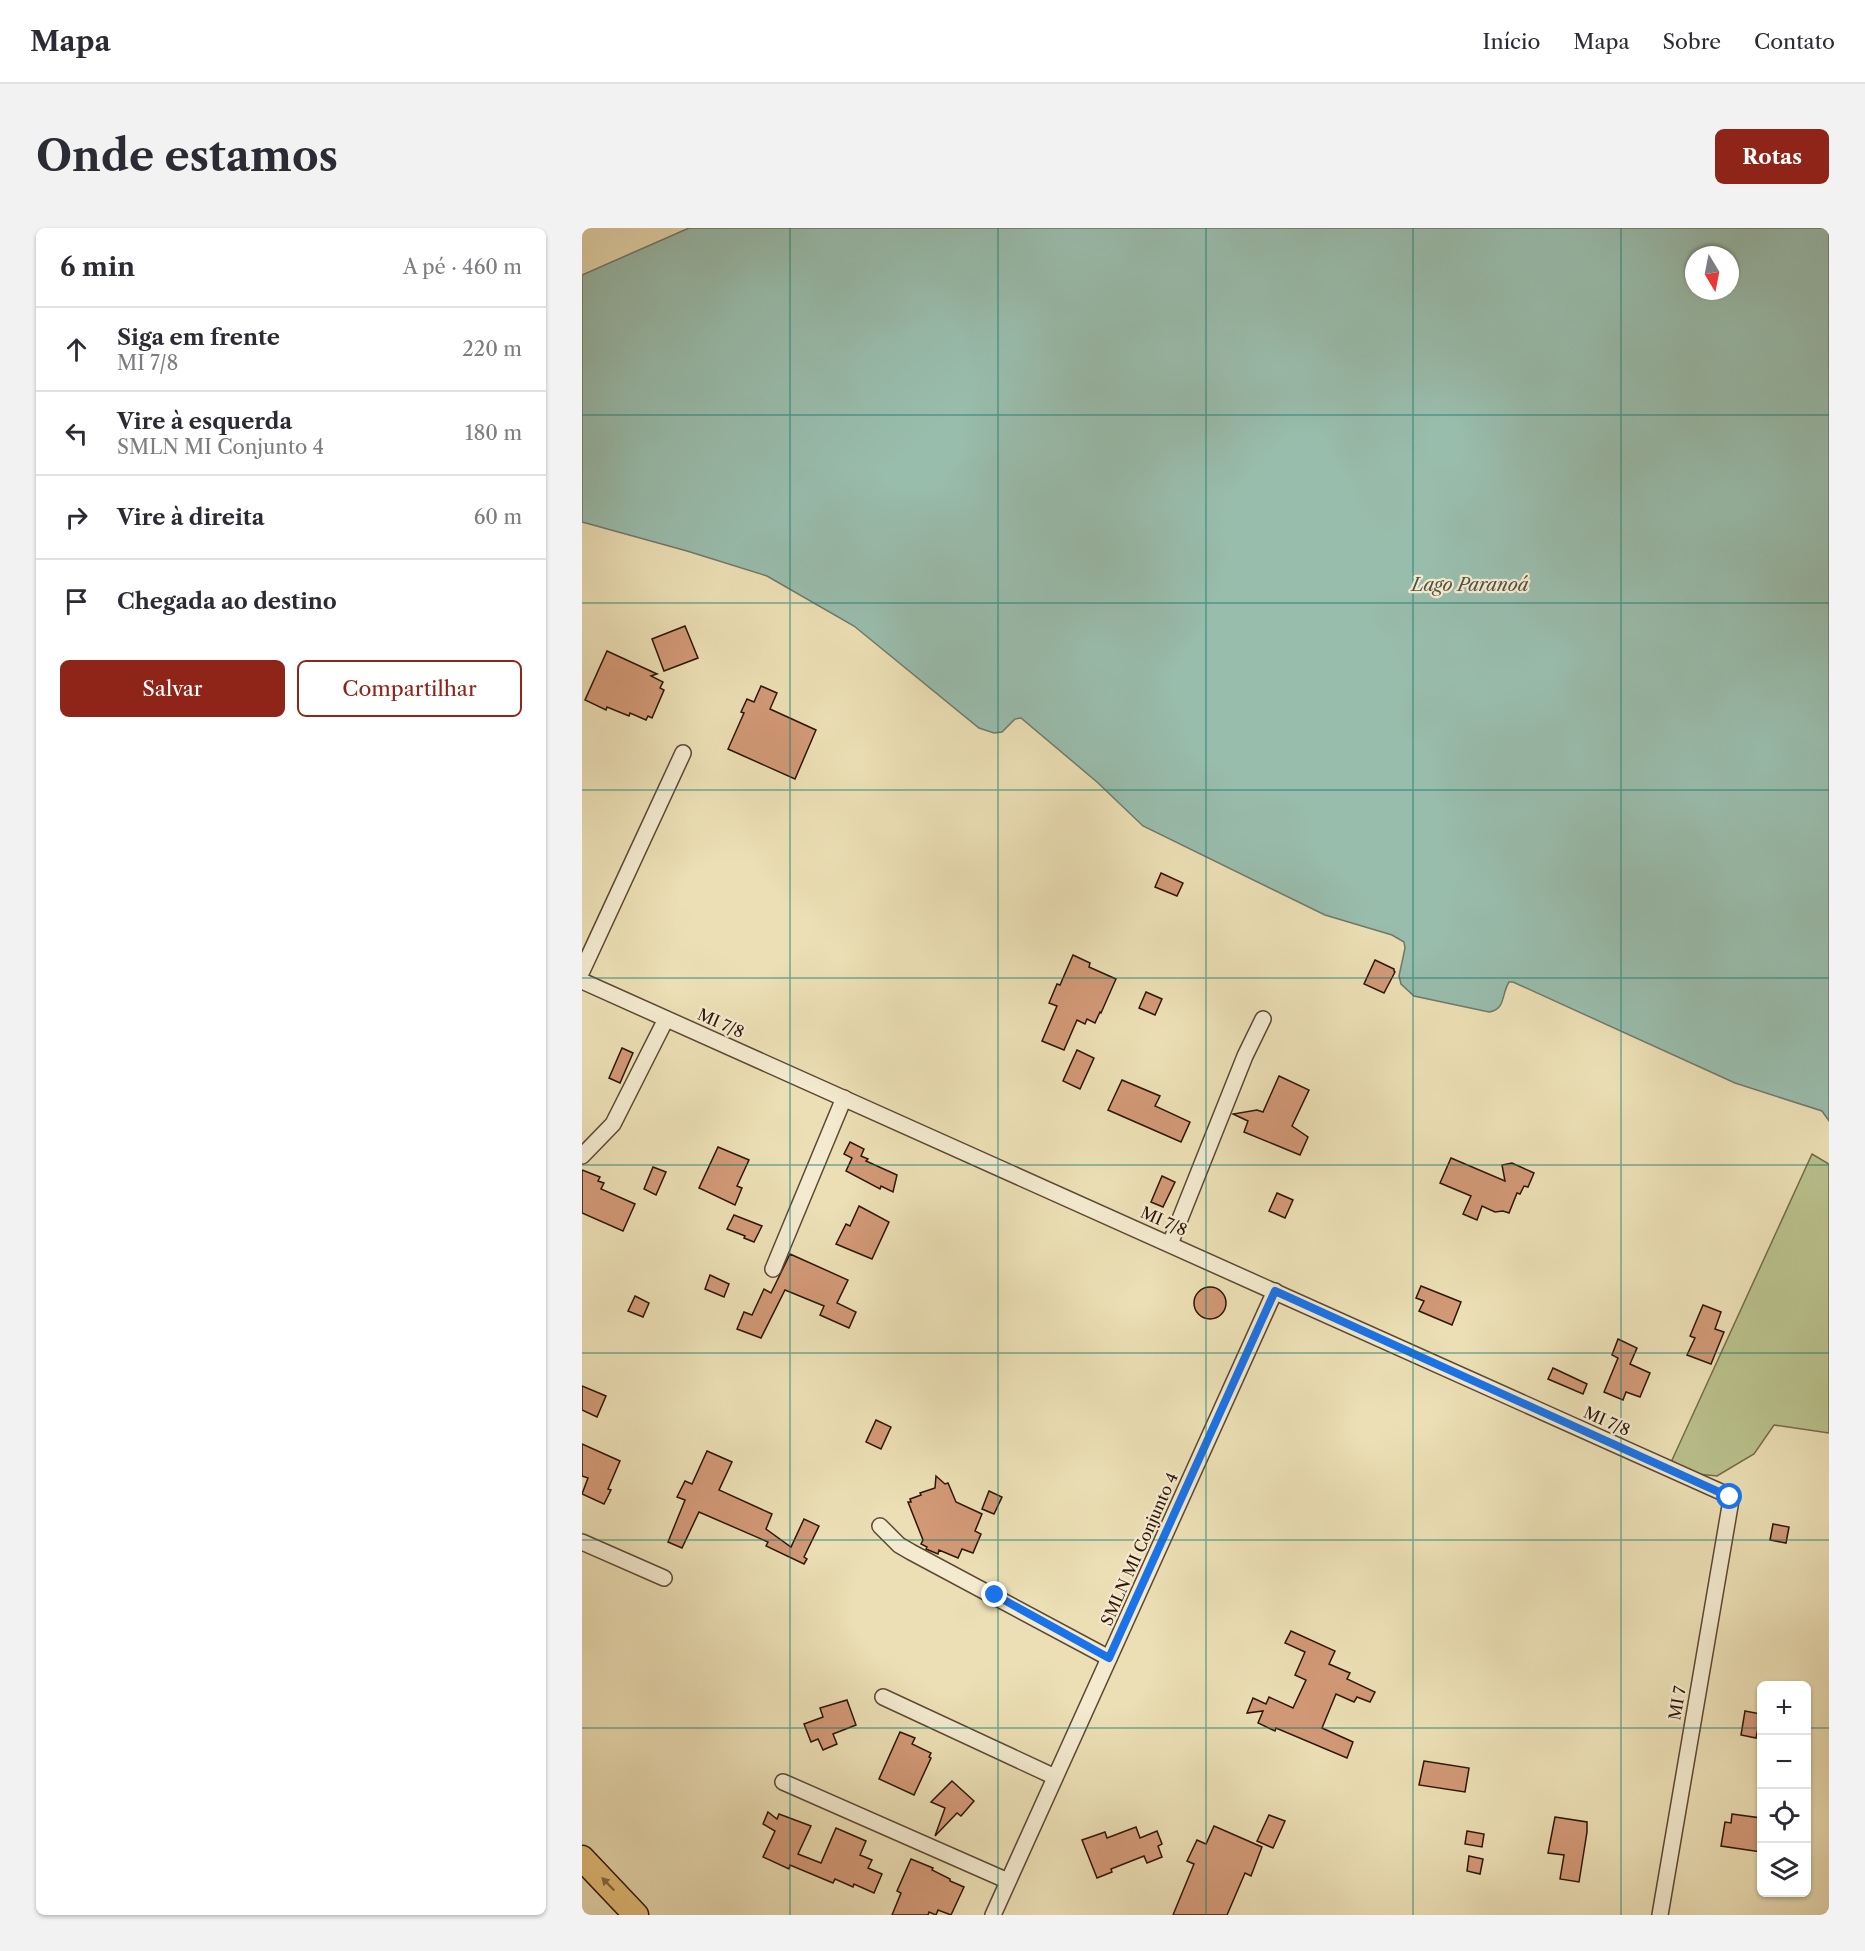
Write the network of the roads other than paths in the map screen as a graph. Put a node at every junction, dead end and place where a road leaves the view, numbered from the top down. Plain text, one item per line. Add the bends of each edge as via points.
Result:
1 (683, 753) dead end
2 (582, 971) edge
3 (582, 981) edge
4 (666, 1018) junction
5 (1263, 1019) dead end
6 (844, 1098) junction
7 (582, 1156) edge
8 (1170, 1244) junction
9 (772, 1269) dead end
10 (1275, 1291) junction
11 (1730, 1497) joint
12 (879, 1526) dead end
13 (582, 1542) edge
14 (663, 1578) dead end
15 (1109, 1658) junction
16 (883, 1697) dead end
17 (1055, 1777) junction
18 (783, 1782) dead end
19 (582, 1858) edge
20 (1006, 1884) junction
21 (635, 1914) edge
22 (993, 1915) edge
23 (1659, 1915) edge

1 - 2 street
3 - 4 street, MI 7/8
4 - 6 street, MI 7/8
4 - 7 street via 613,1124
5 - 8 street
6 - 8 street, MI 7/8
6 - 9 street
8 - 10 street, MI 7/8
10 - 11 street, MI 7/8
10 - 15 street, SMLN MI Conjunto 4
11 - 23 street, MI 7
12 - 15 street via 911,1552
13 - 14 street
15 - 17 street, SMLN MI Conjunto 4
16 - 17 street
17 - 20 street, SMLN MI Conjunto 4
18 - 20 street
21 -> 19 main road
20 - 22 street, SMLN MI Conjunto 4

